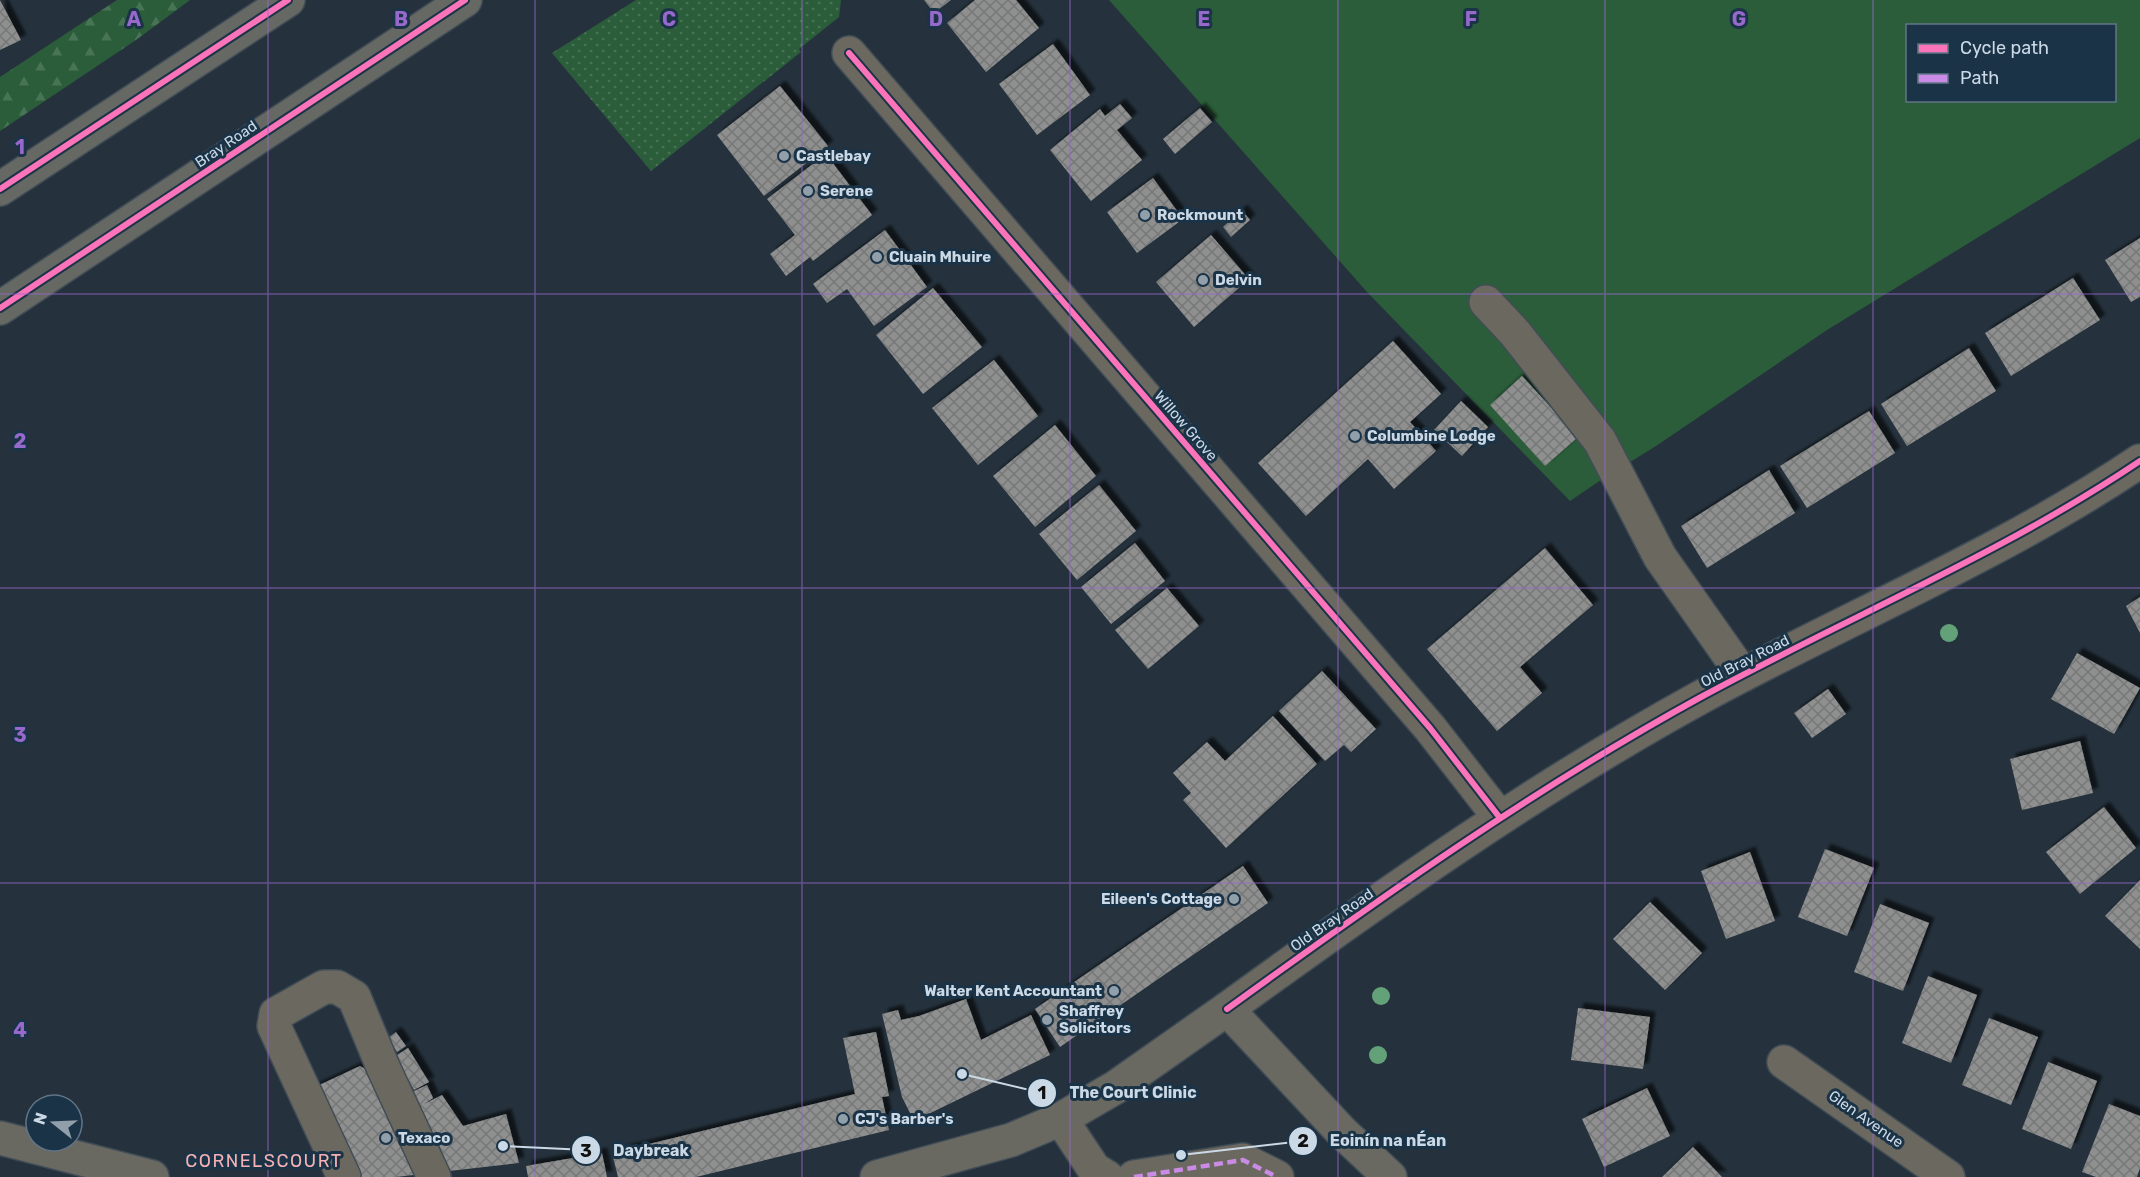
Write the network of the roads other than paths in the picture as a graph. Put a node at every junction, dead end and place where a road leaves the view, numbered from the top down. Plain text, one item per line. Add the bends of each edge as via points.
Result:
1 (288, 0) edge
2 (465, 0) edge
3 (849, 53) dead end
4 (0, 189) edge
5 (1486, 302) dead end
6 (0, 308) edge
7 (2140, 461) edge
8 (1743, 675) junction
9 (1500, 818) junction
10 (1227, 1009) junction
11 (1784, 1062) dead end
12 (1061, 1119) junction
13 (0, 1138) edge
14 (950, 1167) edge
15 (152, 1177) edge
16 (344, 1177) edge
17 (434, 1177) edge
18 (877, 1177) edge
19 (1107, 1177) edge
20 (1134, 1177) edge
21 (1277, 1177) edge
22 (1390, 1177) edge
23 (1948, 1177) edge

1 - 4 highway
2 - 6 highway, Bray Road
3 - 9 street, Willow Grove via 1430,728
5 - 8 street via 1600,441 1660,557
7 - 8 street, Old Bray Road via 1999,545
8 - 9 street, Old Bray Road
9 - 10 street, Old Bray Road
10 - 12 main road, Old Bray Road via 1116,1087
10 - 22 main road via 1341,1131
11 - 23 street, Glen Avenue
12 - 14 main road, Old Bray Road
12 - 19 street via 1094,1169
13 - 15 main road
14 - 18 main road, Old Bray Road
16 - 17 street via 274,1026 276,1014 324,987 337,987 354,997
20 - 21 street via 1244,1160

